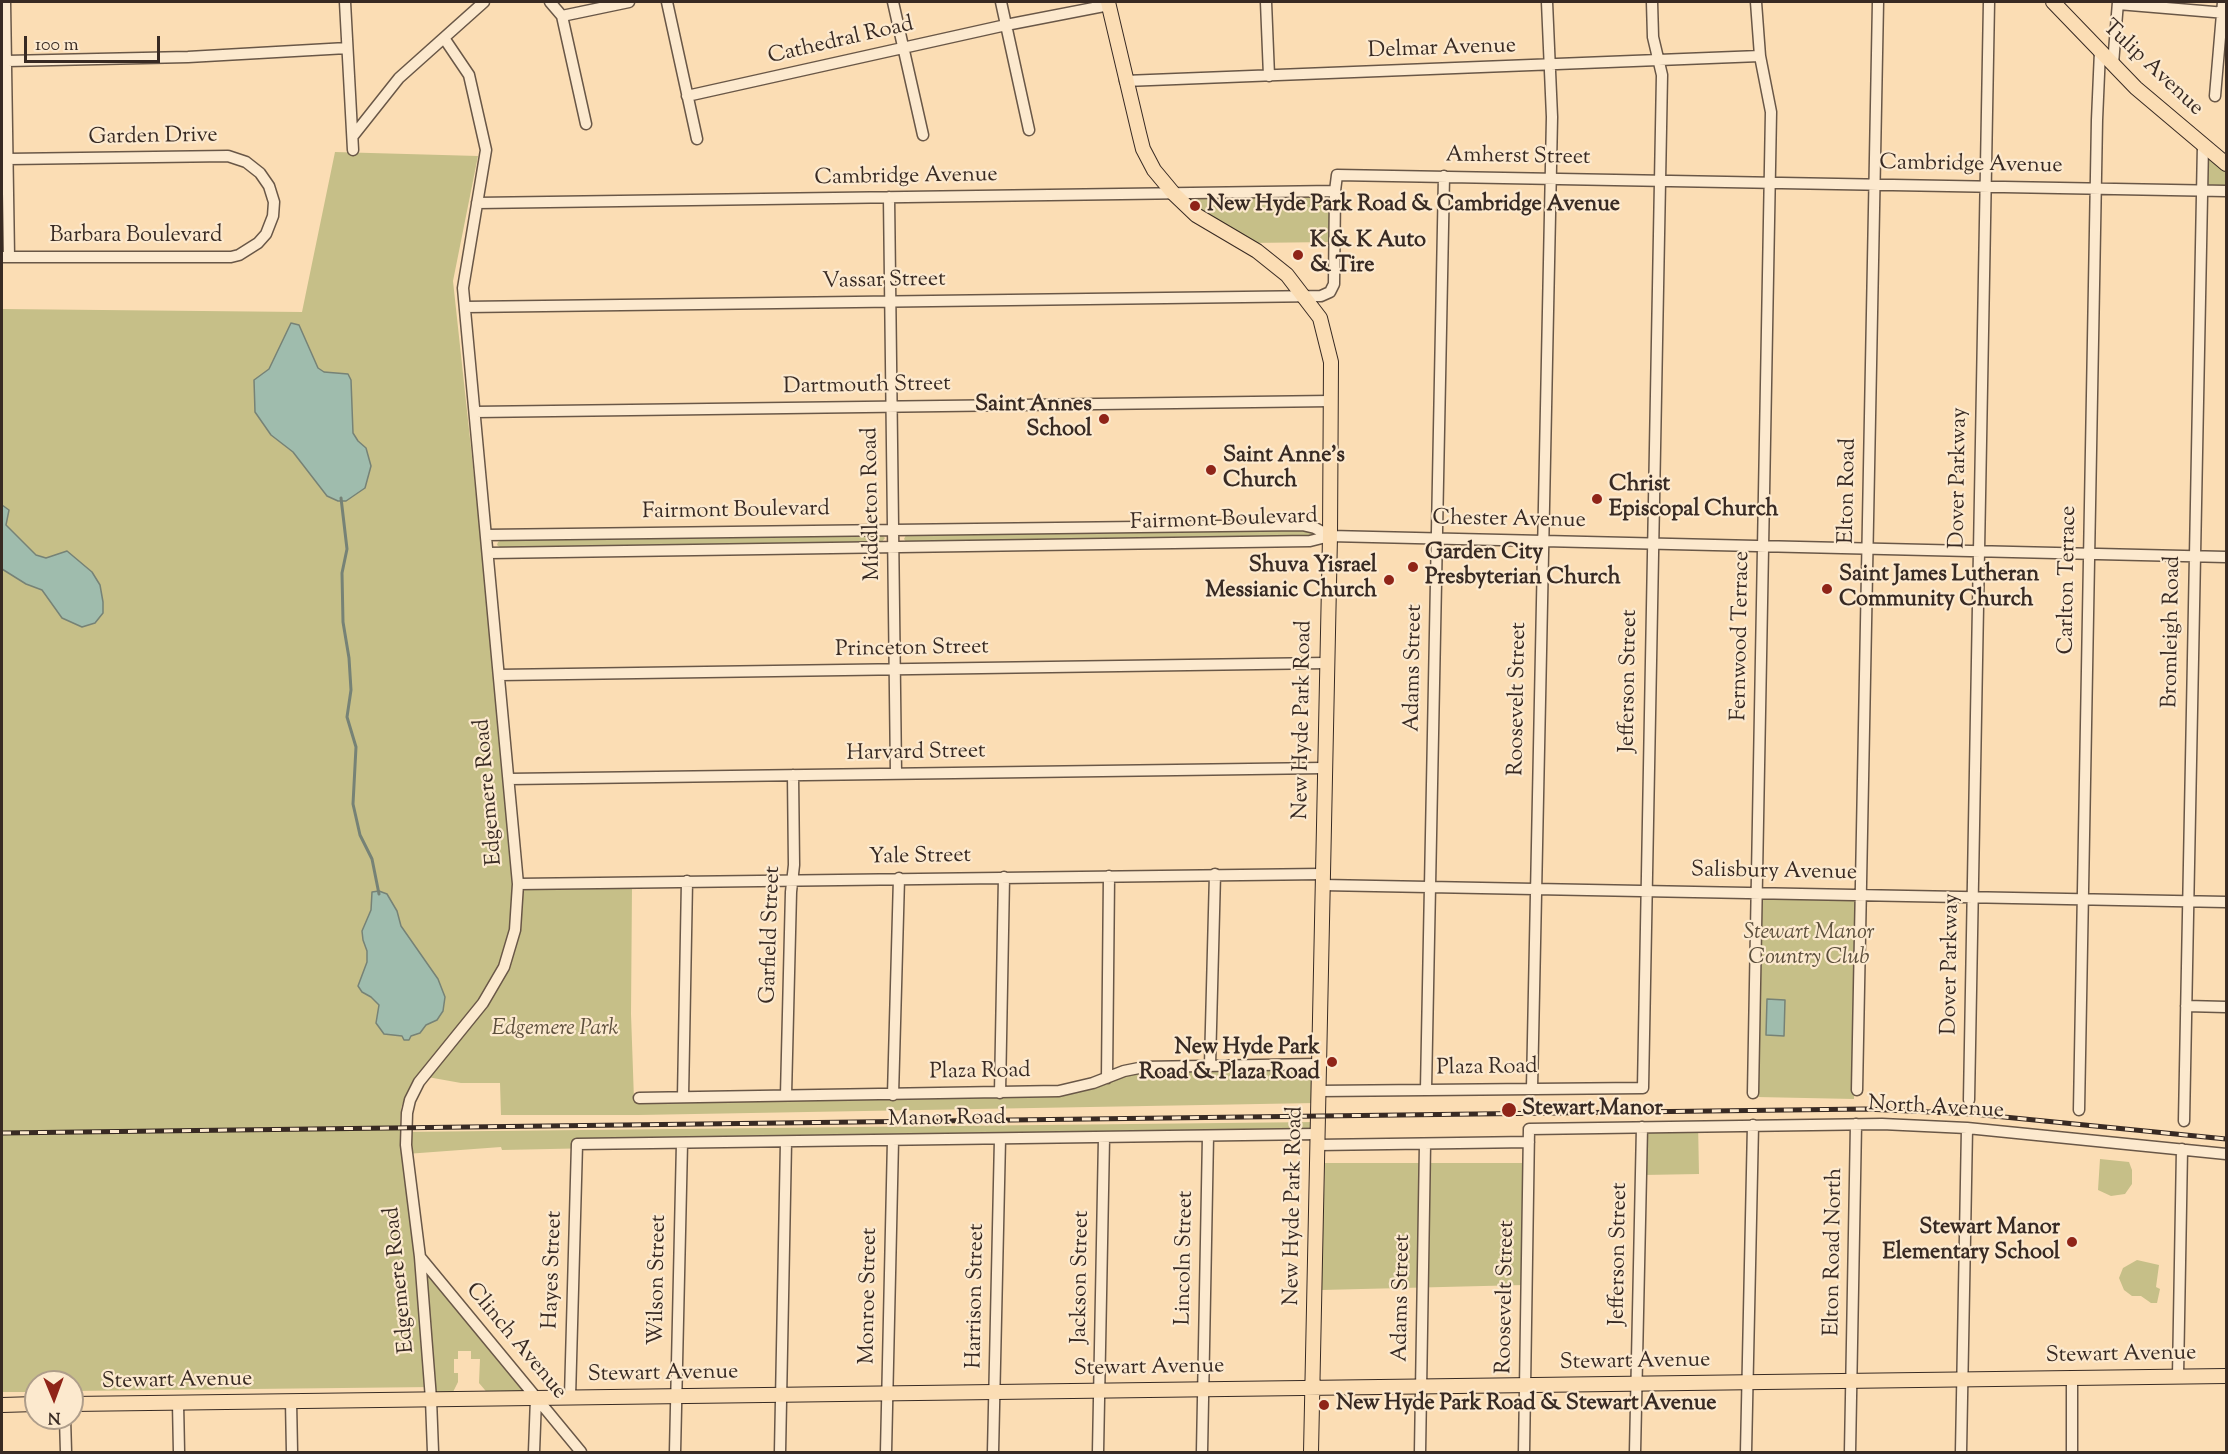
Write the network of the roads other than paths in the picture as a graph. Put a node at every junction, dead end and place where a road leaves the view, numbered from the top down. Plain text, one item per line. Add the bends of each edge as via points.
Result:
1 (6, 2) edge
2 (345, 2) edge
3 (484, 2) edge
4 (549, 2) edge
5 (629, 2) edge
6 (667, 2) edge
7 (893, 2) edge
8 (1000, 2) edge
9 (1266, 2) edge
10 (1547, 2) edge
11 (1652, 2) edge
12 (1756, 2) edge
13 (1878, 2) edge
14 (1989, 2) edge
15 (2053, 2) edge
16 (1108, 3) edge
17 (2118, 3) edge
18 (2224, 9) edge
19 (562, 16) junction
20 (1006, 25) junction
21 (444, 38) junction
22 (347, 48) junction
23 (904, 48) junction
24 (2100, 51) junction
25 (1760, 56) junction
26 (7, 61) junction
27 (1658, 61) junction
28 (2113, 64) junction
29 (1550, 65) junction
30 (1269, 75) junction
31 (1125, 81) junction
32 (687, 96) junction
33 (2215, 96) dead end
34 (586, 124) dead end
35 (1029, 130) dead end
36 (923, 135) dead end
37 (352, 136) junction
38 (698, 139) dead end
39 (2203, 144) junction
40 (353, 150) dead end
41 (8, 159) junction
42 (2226, 164) edge
43 (1444, 176) junction
44 (1549, 178) junction
45 (1660, 180) junction
46 (1714, 181) joint
47 (1770, 182) junction
48 (1875, 184) junction
49 (1986, 186) junction
50 (2096, 188) junction
51 (2201, 190) junction
52 (1335, 191) junction
53 (2226, 191) edge
54 (1174, 194) junction
55 (889, 197) junction
56 (274, 202) joint
57 (477, 203) junction
58 (5, 257) edge
59 (1304, 296) junction
60 (890, 302) junction
61 (466, 307) junction
62 (1331, 401) junction
63 (891, 406) junction
64 (475, 412) junction
65 (893, 529) junction
66 (486, 535) junction
67 (1330, 536) junction
68 (1437, 539) junction
69 (1542, 541) junction
70 (1653, 544) junction
71 (1763, 546) junction
72 (893, 547) junction
73 (1868, 549) junction
74 (1978, 551) junction
75 (489, 553) junction
76 (2089, 554) junction
77 (2194, 556) junction
78 (2226, 557) edge
79 (1326, 663) junction
80 (895, 669) junction
81 (499, 675) junction
82 (1324, 768) junction
83 (896, 774) junction
84 (793, 775) junction
85 (509, 779) junction
86 (1215, 874) junction
87 (1109, 876) junction
88 (1004, 877) junction
89 (899, 878) junction
90 (1322, 879) junction
91 (792, 880) junction
92 (687, 881) junction
93 (518, 884) junction
94 (1431, 886) junction
95 (1535, 888) junction
96 (1646, 890) junction
97 (1757, 892) junction
98 (1861, 895) junction
99 (1972, 897) junction
100 (2083, 899) junction
101 (2187, 901) junction
102 (2226, 902) edge
103 (2186, 1006) junction
104 (2226, 1007) edge
105 (1318, 1064) junction
106 (1210, 1065) junction
107 (1643, 1074) joint
108 (1107, 1078) junction
109 (1532, 1088) junction
110 (1426, 1089) junction
111 (1857, 1090) dead end
112 (1318, 1091) junction
113 (1000, 1093) junction
114 (1753, 1093) dead end
115 (786, 1095) junction
116 (893, 1095) junction
117 (683, 1097) junction
118 (639, 1098) dead end
119 (1969, 1100) dead end
120 (2079, 1110) dead end
121 (2184, 1121) dead end
122 (1856, 1124) junction
123 (1753, 1125) junction
124 (1642, 1127) junction
125 (1967, 1128) junction
126 (1208, 1136) junction
127 (1104, 1138) junction
128 (1000, 1139) junction
129 (1317, 1139) junction
130 (893, 1140) junction
131 (786, 1142) junction
132 (1529, 1142) junction
133 (682, 1143) junction
134 (578, 1144) joint
135 (1425, 1144) junction
136 (2182, 1149) junction
137 (2226, 1154) edge
138 (420, 1257) junction
139 (2178, 1376) junction
140 (2226, 1376) edge
141 (2072, 1377) junction
142 (1962, 1379) junction
143 (1852, 1381) junction
144 (1747, 1382) junction
145 (1636, 1384) junction
146 (1526, 1386) junction
147 (1421, 1387) junction
148 (1312, 1388) junction
149 (1203, 1389) junction
150 (1099, 1391) junction
151 (994, 1392) junction
152 (888, 1394) junction
153 (781, 1395) junction
154 (676, 1396) junction
155 (570, 1397) junction
156 (536, 1398) junction
157 (431, 1399) junction
158 (291, 1401) junction
159 (178, 1403) junction
160 (24, 1404) edge
161 (84, 1404) edge
162 (2, 1405) edge
163 (65, 1430) edge
164 (66, 1452) edge
165 (179, 1452) edge
166 (292, 1452) edge
167 (433, 1452) edge
168 (534, 1452) edge
169 (581, 1452) edge
170 (675, 1452) edge
171 (780, 1452) edge
172 (886, 1452) edge
173 (993, 1452) edge
174 (1098, 1452) edge
175 (1202, 1452) edge
176 (1311, 1452) edge
177 (1420, 1452) edge
178 (1524, 1452) edge
179 (1635, 1452) edge
180 (1746, 1452) edge
181 (1850, 1452) edge
182 (1961, 1452) edge
183 (2072, 1452) edge

1 - 26 street
2 - 22 street
3 - 21 street
4 - 19 street
5 - 19 street
6 - 32 street
7 - 23 street
8 - 20 street
9 - 30 street
10 - 29 street, Roosevelt Street
11 - 27 street, Jefferson Street
12 - 25 street, Fernwood Terrace
13 - 48 street, Elton Road
14 - 49 street, Dover Parkway
15 - 24 main road, Tulip Avenue
16 - 20 street, Cathedral Road
16 - 31 main road, New Hyde Park Road
17 - 18 street
17 - 28 street
18 - 33 street
19 - 34 street
20 - 23 street, Cathedral Road
20 - 35 street
21 - 37 street via 399,78
21 - 57 street, Edgemere Road via 469,75 486,150
22 - 26 street
22 - 37 street
23 - 32 street, Cathedral Road
23 - 36 street
24 - 28 main road, Tulip Avenue
24 - 50 street, Carlton Terrace
25 - 27 street, Delmar Avenue
25 - 47 street, Fernwood Terrace via 1772,112
26 - 41 street
27 - 29 street, Delmar Avenue
27 - 45 street, Jefferson Street via 1662,75
28 - 39 main road, Tulip Avenue via 2153,104
29 - 30 street, Delmar Avenue
29 - 44 street, Roosevelt Street
30 - 31 street, Delmar Avenue
31 - 54 main road, New Hyde Park Road via 1143,149
32 - 38 street
37 - 40 street
39 - 42 main road, Tulip Avenue
39 - 51 street, Bromleigh Road
41 - 56 street, Garden Drive via 228,156 246,162 260,173
41 - 58 street
43 - 44 street, Amherst Street
43 - 52 street, Amherst Street via 1337,175
43 - 68 street, Adams Street
44 - 45 street, Amherst Street
44 - 69 street, Roosevelt Street
45 - 46 street, Amherst Street
45 - 70 street, Jefferson Street
46 - 47 street, Cambridge Avenue
47 - 48 street, Cambridge Avenue
47 - 71 street, Fernwood Terrace
48 - 49 street, Cambridge Avenue
48 - 73 street, Elton Road
49 - 50 street, Cambridge Avenue
49 - 74 street, Dover Parkway
50 - 51 street, Cambridge Avenue
50 - 76 street, Carlton Terrace
51 - 53 street, Cambridge Avenue
51 - 77 street, Bromleigh Road
52 - 54 street, Cambridge Avenue
52 - 59 street, Vassar Street via 1334,284 1330,292 1321,296
54 - 55 street, Cambridge Avenue
54 - 59 main road, New Hyde Park Road via 1204,222 1271,260
55 - 57 street, Cambridge Avenue
55 - 60 street, Middleton Road
56 - 58 street, Barbara Boulevard via 266,234 251,249 231,257
57 - 61 street, Edgemere Road via 464,282
59 - 60 street, Vassar Street
59 - 62 main road, New Hyde Park Road via 1320,318 1326,335
60 - 61 street, Vassar Street
60 - 63 street, Middleton Road
61 - 64 street, Edgemere Road
62 - 63 street, Dartmouth Street
62 - 67 main road, New Hyde Park Road
63 - 64 street, Dartmouth Street
63 - 65 street, Middleton Road
64 - 66 street, Edgemere Road
65 - 66 street, Fairmont Boulevard
65 - 67 street, Fairmont Boulevard via 1302,525
65 - 72 street, Middleton Road
66 - 75 street, Edgemere Road
67 - 68 street, Chester Avenue
67 - 72 street, Fairmont Boulevard via 1310,542
67 - 79 main road, New Hyde Park Road
68 - 69 street, Chester Avenue
68 - 94 street, Adams Street
69 - 70 street, Chester Avenue
69 - 95 street, Roosevelt Street
70 - 71 street, Chester Avenue
70 - 96 street, Jefferson Street
71 - 73 street, Chester Avenue
71 - 97 street, Fernwood Terrace
72 - 75 street, Fairmont Boulevard
72 - 80 street, Middleton Road
73 - 74 street, Chester Avenue
73 - 98 street, Elton Road
74 - 76 street, Chester Avenue
74 - 99 street, Dover Parkway
75 - 81 street, Edgemere Road
76 - 77 street, Chester Avenue
76 - 100 street, Carlton Terrace
77 - 78 street, Chester Avenue
77 - 101 street, Bromleigh Road
79 - 80 street, Princeton Street
79 - 82 main road, New Hyde Park Road
80 - 81 street, Princeton Street
80 - 83 street, Middleton Road
81 - 85 street, Edgemere Road
82 - 83 street, Harvard Street
82 - 90 main road, New Hyde Park Road
83 - 84 street, Harvard Street
84 - 85 street, Harvard Street
84 - 91 street, Garfield Street
85 - 93 street, Edgemere Road
86 - 87 street, Yale Street
86 - 90 street, Yale Street
86 - 106 street
87 - 88 street, Yale Street
87 - 108 street
88 - 89 street, Yale Street
88 - 113 street
89 - 91 street, Yale Street
89 - 116 street
90 - 94 street, Salisbury Avenue
90 - 105 main road, New Hyde Park Road
91 - 92 street, Yale Street
91 - 115 street, Garfield Street
92 - 93 street, Yale Street
92 - 117 street
93 - 138 street, Edgemere Road via 515,930 504,967 483,1003 419,1082 406,1113 406,1145
94 - 95 street, Salisbury Avenue
94 - 110 street, Adams Street
95 - 96 street, Salisbury Avenue
95 - 109 street, Roosevelt Street
96 - 97 street, Salisbury Avenue
96 - 107 street, Jefferson Street
97 - 98 street, Salisbury Avenue
97 - 114 street, Fernwood Terrace
98 - 99 street, Salisbury Avenue
98 - 111 street, Elton Road
99 - 100 street, Salisbury Avenue
99 - 119 street, Dover Parkway
100 - 101 street, Salisbury Avenue
100 - 120 street, Carlton Terrace
101 - 102 street, Salisbury Avenue
101 - 103 street, Bromleigh Road
103 - 104 street
103 - 121 street, Bromleigh Road
105 - 106 street, Plaza Road
105 - 112 main road, New Hyde Park Road
106 - 108 street, Plaza Road via 1144,1067
107 - 109 street, Plaza Road via 1643,1088
108 - 113 street, Plaza Road via 1070,1089
109 - 110 street, Plaza Road
110 - 112 street, Plaza Road
112 - 129 main road, New Hyde Park Road
113 - 116 street, Plaza Road
115 - 116 street, Plaza Road
115 - 117 street, Plaza Road
117 - 118 street, Plaza Road
122 - 123 street, North Avenue
122 - 125 street, North Avenue
122 - 143 street, Elton Road North
123 - 124 street, North Avenue
123 - 144 street
124 - 132 street via 1529,1129
124 - 145 street, Jefferson Street
125 - 136 street, North Avenue
125 - 142 street
126 - 127 street, Manor Road
126 - 129 street, Manor Road
126 - 149 street, Lincoln Street
127 - 128 street, Manor Road
127 - 150 street, Jackson Street
128 - 130 street, Manor Road
128 - 151 street, Harrison Street
129 - 135 street, Manor Road
129 - 148 main road, New Hyde Park Road
130 - 131 street, Manor Road
130 - 152 street, Monroe Street
131 - 133 street, Manor Road
131 - 153 street
132 - 135 street, Manor Road
132 - 146 street, Roosevelt Street
133 - 134 street, Manor Road
133 - 154 street, Wilson Street
134 - 155 street, Hayes Street
135 - 147 street, Adams Street
136 - 137 street, North Avenue
136 - 139 street
138 - 156 street, Clinch Avenue
138 - 157 street, Edgemere Road
139 - 140 main road, Stewart Avenue
139 - 141 main road, Stewart Avenue
141 - 142 main road, Stewart Avenue
141 - 183 street
142 - 143 main road, Stewart Avenue
142 - 182 street
143 - 144 main road, Stewart Avenue
143 - 181 street, Elton Road North
144 - 145 main road, Stewart Avenue
144 - 180 street
145 - 146 main road, Stewart Avenue
145 - 179 street, Jefferson Street
146 - 147 main road, Stewart Avenue
146 - 178 street, Roosevelt Street
147 - 148 main road, Stewart Avenue
147 - 177 street, Adams Street
148 - 149 main road, Stewart Avenue
148 - 176 main road, New Hyde Park Road
149 - 150 main road, Stewart Avenue
149 - 175 street, Lincoln Street
150 - 151 main road, Stewart Avenue
150 - 174 street, Jackson Street
151 - 152 main road, Stewart Avenue
151 - 173 street, Harrison Street
152 - 153 main road, Stewart Avenue
152 - 172 street, Monroe Street
153 - 154 main road, Stewart Avenue
153 - 171 street
154 - 155 main road, Stewart Avenue
154 - 170 street, Wilson Street
155 - 156 main road, Stewart Avenue
156 - 157 main road, Stewart Avenue
156 - 168 street
156 - 169 street, Clinch Avenue
157 - 158 main road, Stewart Avenue
157 - 167 street, Edgemere Road
158 - 159 main road, Stewart Avenue
158 - 166 street
159 - 161 main road, Stewart Avenue
159 - 165 street
160 - 162 main road
163 - 164 street

